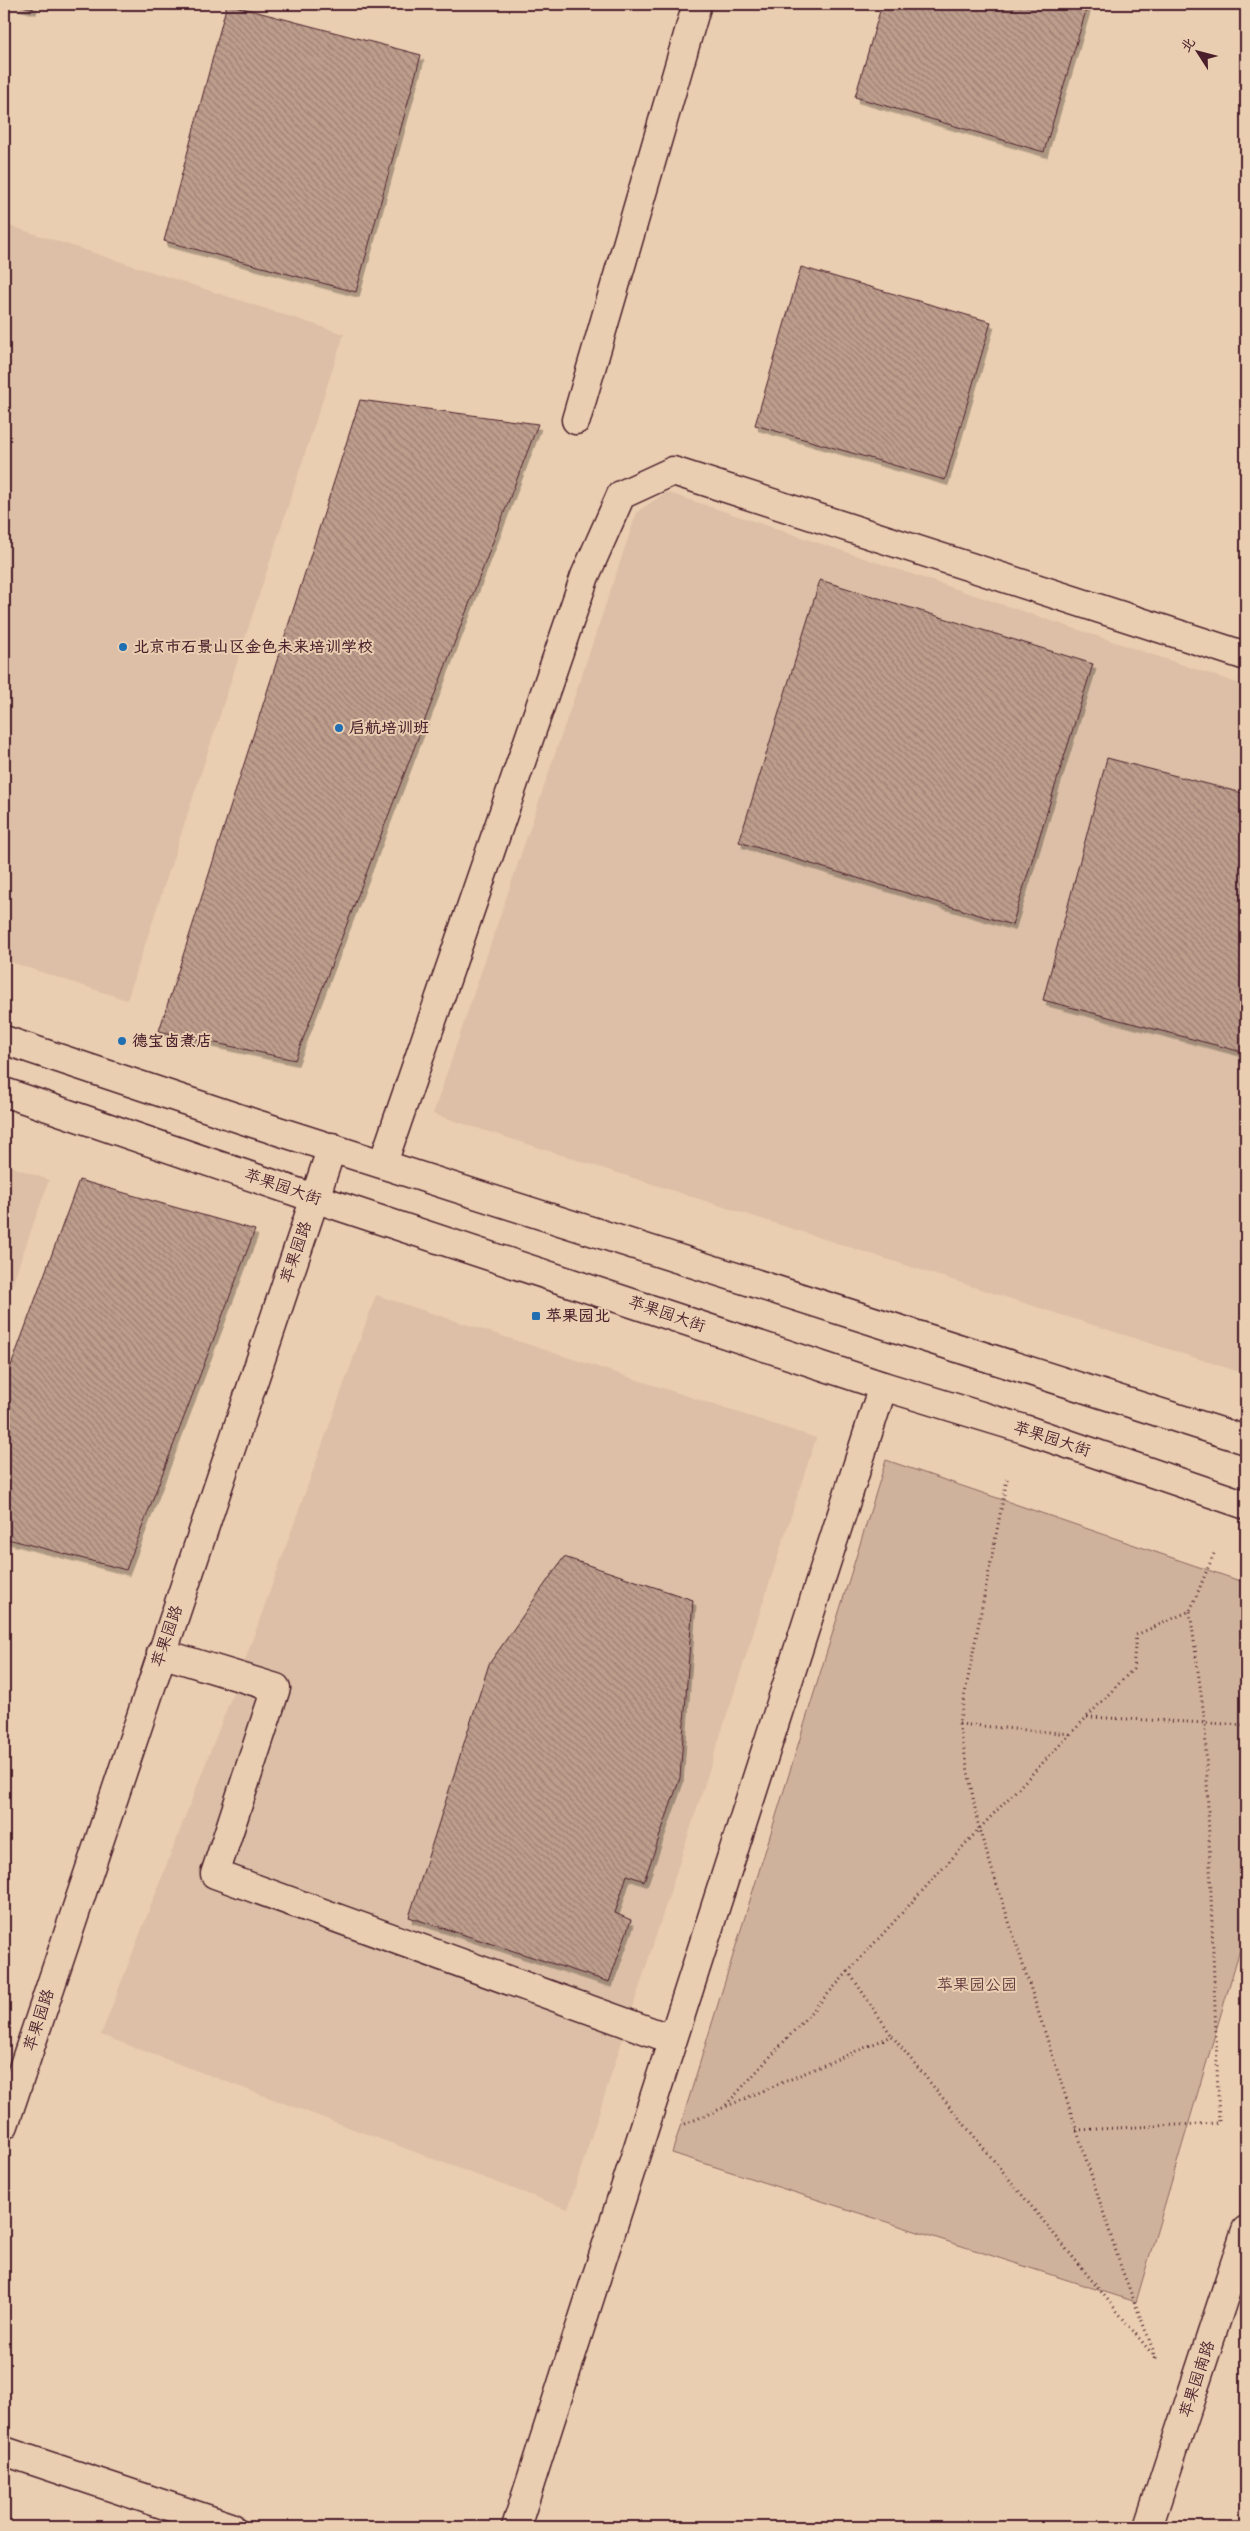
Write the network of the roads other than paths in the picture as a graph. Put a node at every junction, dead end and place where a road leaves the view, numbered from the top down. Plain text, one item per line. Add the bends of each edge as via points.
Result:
1 (697, 4) edge
2 (576, 420) dead end
3 (1246, 656) edge
4 (4, 1040) edge
5 (4, 1092) edge
6 (332, 1147) junction
7 (383, 1163) junction
8 (314, 1198) junction
9 (883, 1386) junction
10 (1246, 1440) edge
11 (1246, 1505) edge
12 (162, 1653) junction
13 (671, 2039) junction
14 (4, 2124) edge
15 (1246, 2230) edge
16 (4, 2451) edge
17 (231, 2527) edge
18 (516, 2527) edge
19 (1148, 2527) edge

1 - 2 street
3 - 7 street via 673,471 621,495 585,576
4 - 6 street
5 - 8 street, 苹果园大街
6 - 7 street
6 - 8 street, 苹果园路
7 - 10 street
8 - 9 street, 苹果园大街
8 - 12 street, 苹果园路
9 - 11 street, 苹果园大街 via 1024,1429
9 - 13 street
12 - 13 street via 276,1688 215,1874
12 - 14 street, 苹果园路
13 - 18 street
15 - 19 street, 苹果园南路
16 - 17 street

